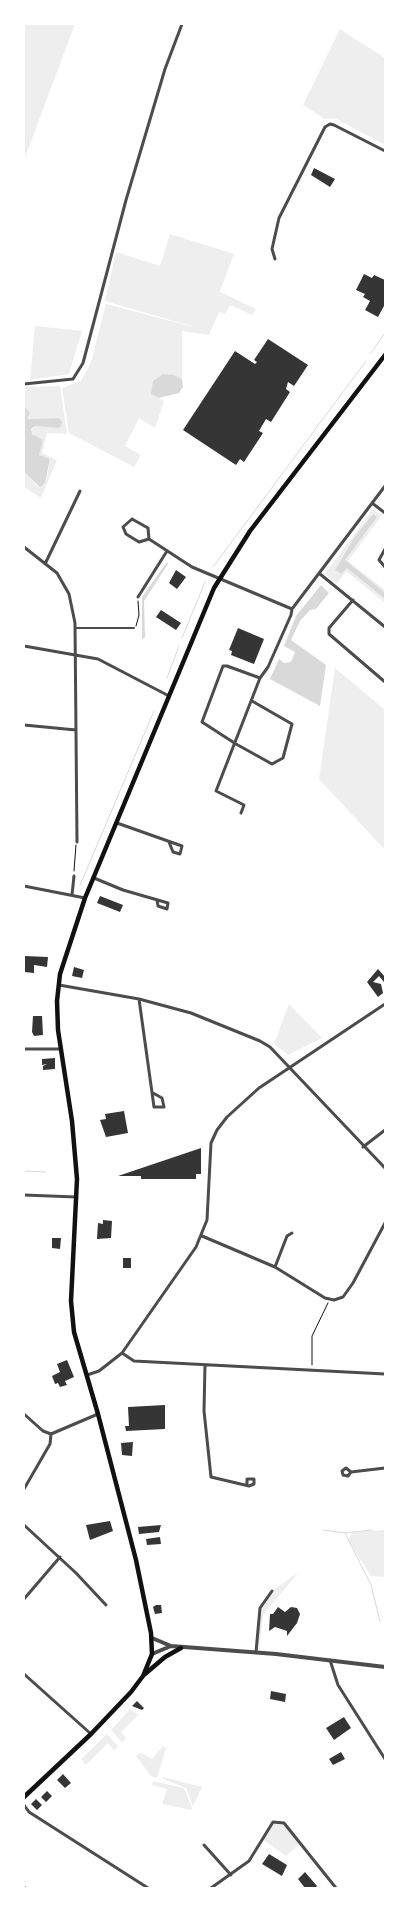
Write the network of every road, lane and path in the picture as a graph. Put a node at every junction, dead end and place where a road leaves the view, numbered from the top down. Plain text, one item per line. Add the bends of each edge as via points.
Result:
1 (182, 24) edge
2 (385, 151) edge
3 (275, 259) dead end
4 (385, 355) edge
5 (24, 384) edge
6 (385, 486) edge
7 (80, 490) dead end
8 (372, 503) junction
9 (385, 513) edge
10 (149, 539) junction
11 (24, 547) edge
12 (385, 549) edge
13 (167, 551) junction
14 (45, 564) junction
15 (385, 567) edge
16 (320, 574) junction
17 (218, 579) junction
18 (138, 597) joint
19 (353, 600) junction
20 (292, 609) junction
21 (385, 627) edge
22 (76, 628) junction
23 (134, 628) joint
24 (24, 646) edge
25 (76, 654) junction
26 (260, 678) junction
27 (385, 682) edge
28 (169, 696) junction
29 (252, 701) junction
30 (24, 725) edge
31 (76, 730) junction
32 (236, 744) junction
33 (241, 814) dead end
34 (117, 823) junction
35 (76, 842) joint
36 (169, 842) junction
37 (74, 876) joint
38 (94, 878) junction
39 (24, 886) edge
40 (72, 895) junction
41 (85, 898) junction
42 (157, 900) dead end
43 (58, 985) junction
44 (139, 999) junction
45 (385, 1004) edge
46 (24, 1049) edge
47 (61, 1049) junction
48 (288, 1067) junction
49 (153, 1093) junction
50 (385, 1130) edge
51 (363, 1147) junction
52 (385, 1168) edge
53 (24, 1195) edge
54 (77, 1197) junction
55 (385, 1223) edge
56 (292, 1233) dead end
57 (202, 1236) junction
58 (275, 1267) junction
59 (330, 1300) junction
60 (122, 1353) junction
61 (205, 1365) junction
62 (312, 1368) junction
63 (385, 1374) edge
64 (87, 1375) junction
65 (24, 1414) edge
66 (98, 1414) junction
67 (51, 1434) junction
68 (385, 1468) edge
69 (351, 1472) dead end
70 (246, 1484) dead end
71 (24, 1489) edge
72 (24, 1525) edge
73 (60, 1557) junction
74 (272, 1591) dead end
75 (24, 1600) edge
76 (106, 1605) dead end
77 (152, 1638) junction
78 (171, 1646) junction
79 (181, 1648) junction
80 (256, 1652) junction
81 (152, 1654) junction
82 (163, 1659) junction
83 (330, 1660) junction
84 (385, 1667) edge
85 (24, 1674) edge
86 (143, 1676) junction
87 (92, 1734) junction
88 (385, 1759) edge
89 (24, 1797) edge
90 (24, 1805) edge
91 (204, 1845) dead end
92 (231, 1875) junction
93 (148, 1888) edge
94 (211, 1888) edge
95 (336, 1888) edge

1 - 5 street via 165,69 126,200 83,362 73,379
2 - 3 street via 334,125 325,127 279,218 272,249
4 - 17 main road via 250,531
6 - 8 street
7 - 14 street
8 - 9 street
8 - 16 street
10 - 10 street via 148,528 136,519 128,520 123,527 126,534 139,542
10 - 13 street
11 - 14 street
12 - 15 street via 379,560
13 - 17 street
13 - 18 street
14 - 22 street via 57,573 70,594
16 - 19 street
16 - 20 street
17 - 20 street
17 - 28 main road
18 - 23 path via 139,615
19 - 21 street
19 - 27 street via 329,628 329,634
20 - 26 street via 268,667
22 - 23 lane
22 - 25 street
24 - 25 street
25 - 28 street via 98,659
25 - 31 street
26 - 29 street
26 - 32 street via 223,666 202,722
28 - 34 main road
29 - 32 street
29 - 32 street via 292,724 283,758 272,764
30 - 31 street
31 - 35 street
32 - 33 street via 216,791 244,805
34 - 36 street
34 - 38 main road
35 - 37 path
36 - 36 street via 182,846 180,854 173,852
37 - 40 street
38 - 41 main road
38 - 42 street
39 - 40 street
40 - 41 street
41 - 43 main road
43 - 44 street
43 - 47 main road
44 - 48 street via 191,1013 246,1034 270,1048
44 - 49 street
45 - 48 street
46 - 47 street
47 - 54 main road via 76,1157
48 - 51 street
48 - 57 street via 230,1114 214,1136 209,1161 207,1220
49 - 49 street via 154,1107 164,1107 162,1098
50 - 51 street
51 - 52 street
53 - 54 street
54 - 64 main road via 71,1310 75,1338
55 - 59 street via 350,1287 340,1299
56 - 58 street via 287,1236
57 - 58 street
57 - 60 street via 177,1277
58 - 59 street
59 - 62 path via 312,1336
60 - 61 street via 134,1361
60 - 64 street via 99,1371
61 - 62 street
61 - 70 street via 204,1411 210,1477
62 - 63 street
64 - 66 main road
65 - 67 street via 43,1432
66 - 67 street
66 - 77 main road via 136,1560
67 - 71 street via 50,1444
68 - 69 street
72 - 73 street
73 - 75 street
73 - 76 street
74 - 80 street via 260,1608
77 - 78 street
77 - 81 main road
78 - 79 street
78 - 81 street
79 - 80 street
79 - 82 main road
80 - 83 street
81 - 82 main road
81 - 86 main road
82 - 86 main road
83 - 84 street
83 - 88 street via 338,1685
85 - 87 street
86 - 87 main road
87 - 89 main road
90 - 93 street via 29,1812
91 - 92 street
92 - 94 street
92 - 95 street via 249,1861 273,1822 278,1822 284,1824

